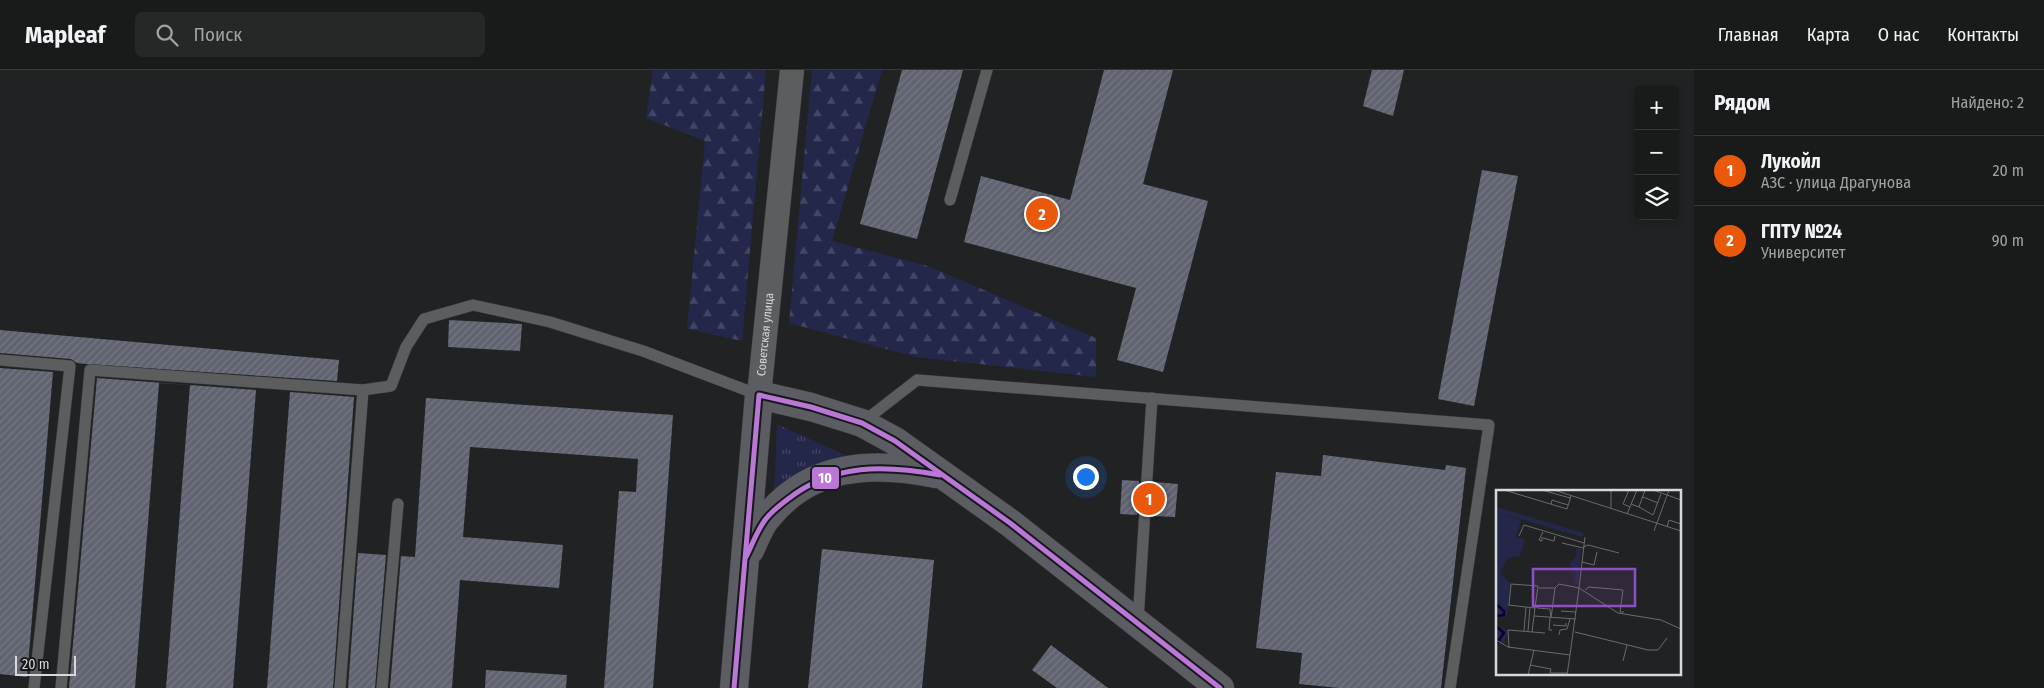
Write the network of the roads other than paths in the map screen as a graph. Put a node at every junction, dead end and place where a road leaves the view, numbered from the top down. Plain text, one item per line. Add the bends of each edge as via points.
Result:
1 (792, 70) edge
2 (987, 70) edge
3 (950, 200) dead end
4 (0, 360) edge
5 (363, 390) junction
6 (760, 395) junction
7 (1152, 398) junction
8 (862, 423) junction
9 (948, 477) junction
10 (398, 504) dead end
11 (746, 557) junction
12 (1138, 622) junction
13 (34, 688) edge
14 (61, 688) edge
15 (340, 688) edge
16 (382, 688) edge
17 (734, 688) edge
18 (1220, 688) edge
19 (1450, 688) edge

1 - 6 street, Советская улица
2 - 3 lane
4 - 13 lane via 70,366
5 - 6 lane via 391,386 406,347 424,318 473,305 550,322 643,351
5 - 14 lane via 90,370
5 - 15 lane
6 - 8 main road
6 - 11 main road, Советская улица
7 - 8 lane via 917,380
7 - 12 lane
7 - 19 lane via 1489,425
8 - 9 main road
9 - 11 main road via 902,467 866,466 824,475 792,494 766,519
9 - 12 main road
10 - 16 lane
11 - 17 main road, Советская улица
12 - 18 main road

